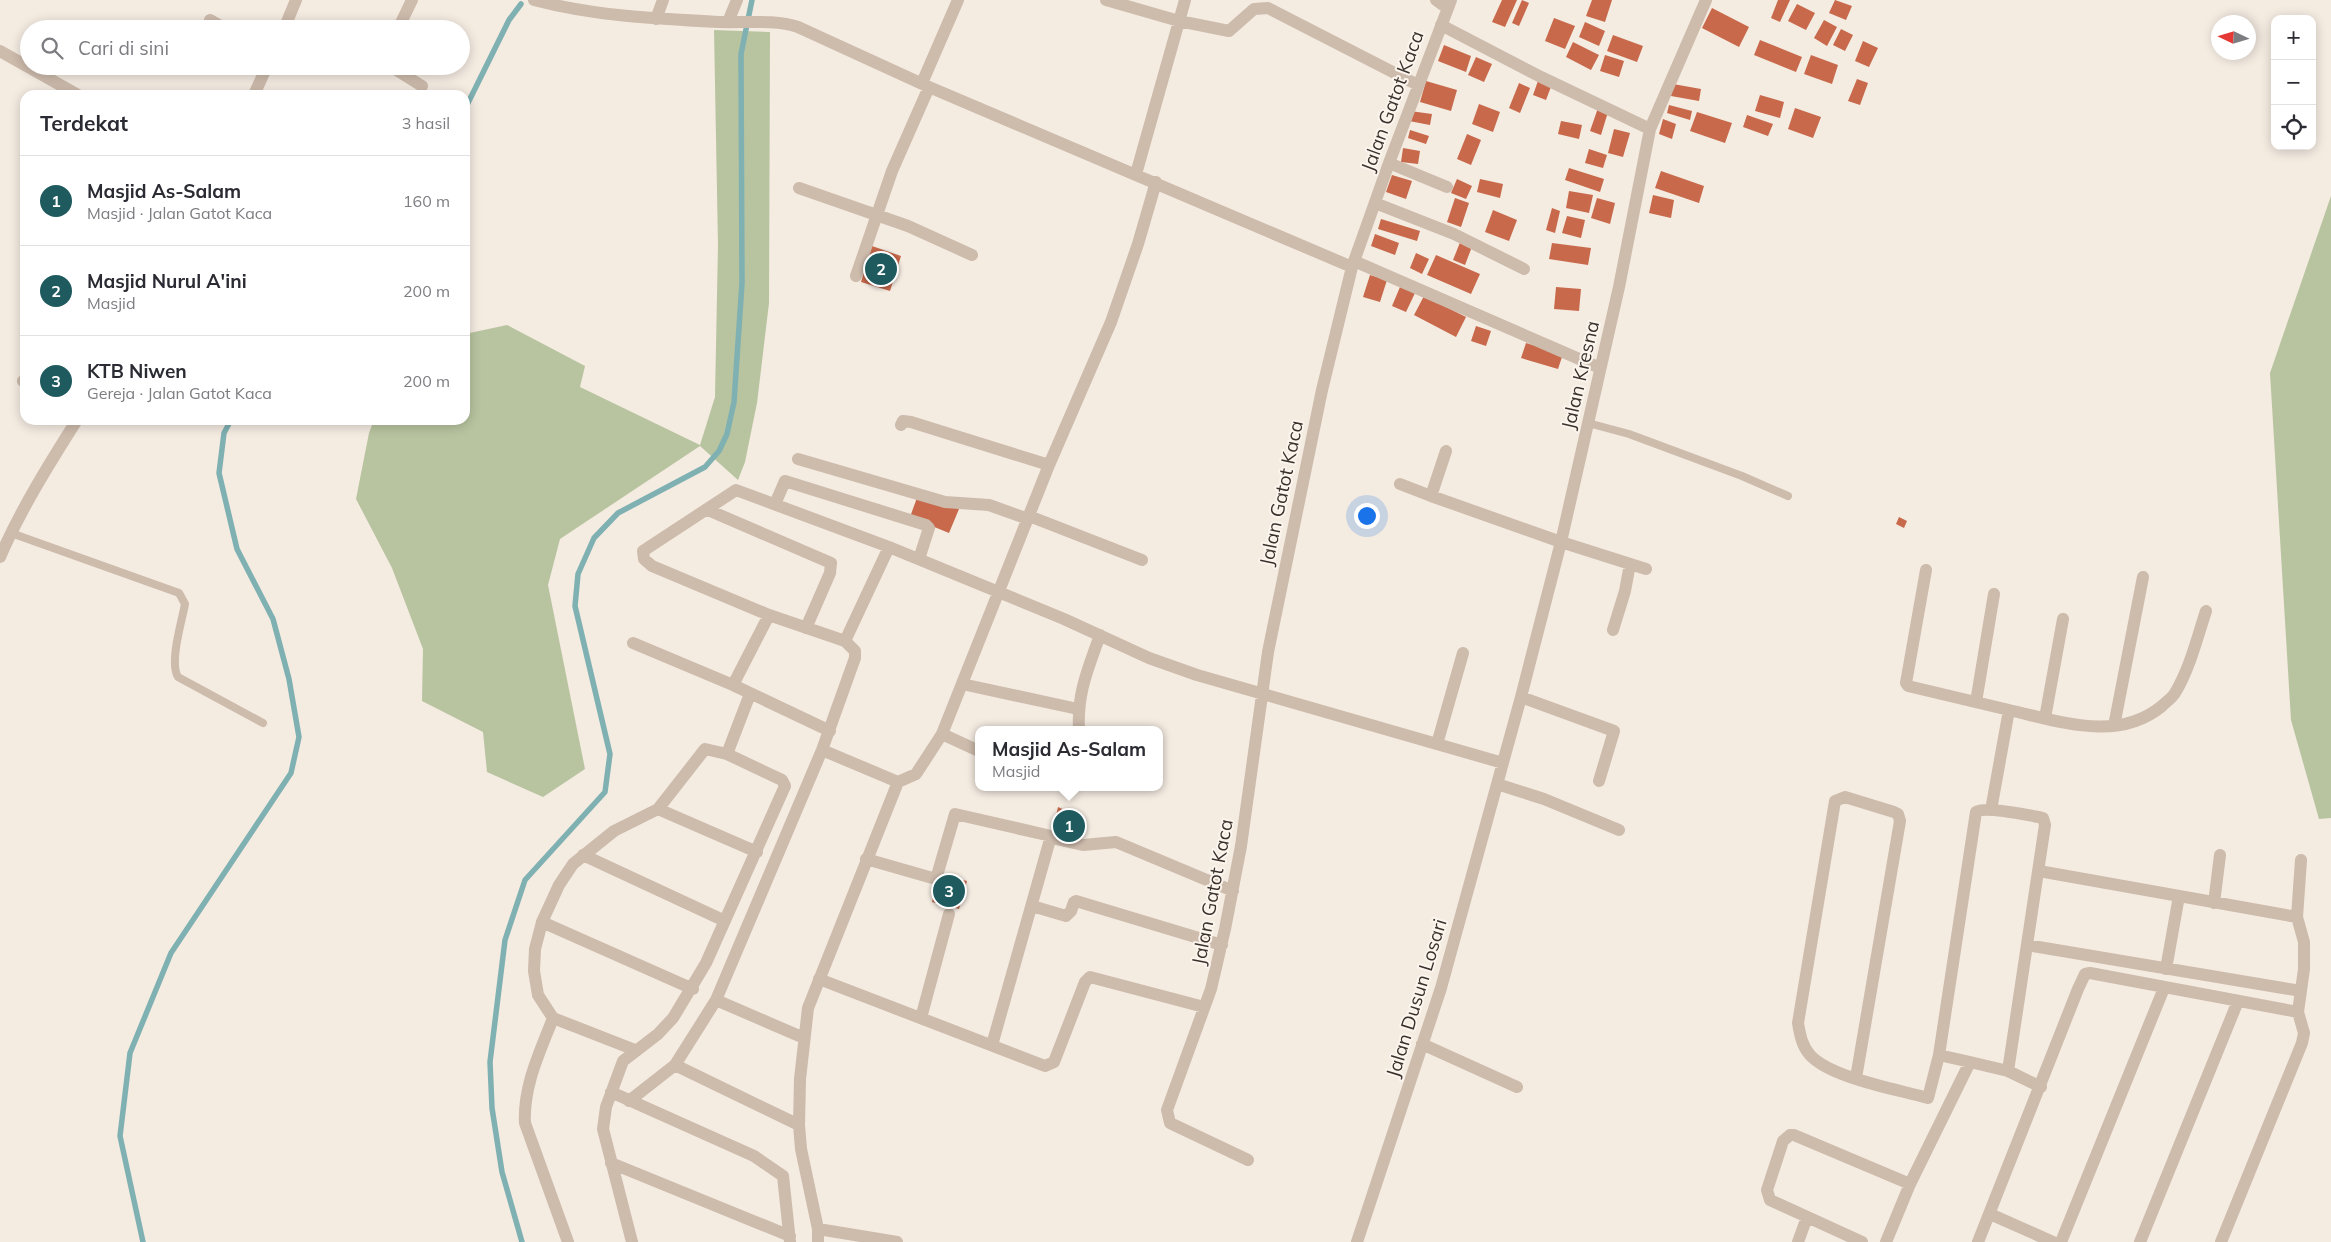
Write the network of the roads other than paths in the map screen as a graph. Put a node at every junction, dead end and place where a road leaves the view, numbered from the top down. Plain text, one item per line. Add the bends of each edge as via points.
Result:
1 (296, 0) edge
2 (412, 0) edge
3 (534, 0) edge
4 (663, 0) edge
5 (737, 0) edge
6 (958, 0) edge
7 (1106, 0) edge
8 (1185, 0) edge
9 (1436, 0) edge
10 (1706, 0) edge
11 (1449, 4) edge
12 (580, 5) edge
13 (656, 19) junction
14 (288, 20) edge
15 (402, 20) edge
16 (1179, 21) junction
17 (731, 23) junction
18 (1441, 25) junction
19 (0, 51) edge
20 (20, 62) edge
21 (43, 75) edge
22 (263, 75) edge
23 (404, 75) edge
24 (926, 85) junction
25 (422, 86) dead end
26 (1418, 86) junction
27 (69, 90) edge
28 (256, 90) edge
29 (1650, 129) junction
30 (1389, 162) junction
31 (1136, 174) junction
32 (1156, 182) junction
33 (1446, 187) dead end
34 (799, 188) dead end
35 (1375, 203) junction
36 (876, 214) junction
37 (972, 254) dead end
38 (1353, 264) junction
39 (1524, 269) dead end
40 (856, 276) dead end
41 (1600, 368) junction
42 (1588, 423) junction
43 (74, 425) edge
44 (901, 425) dead end
45 (1446, 451) dead end
46 (798, 459) dead end
47 (1049, 465) junction
48 (1400, 484) dead end
49 (1431, 496) junction
50 (1788, 496) dead end
51 (775, 504) junction
52 (708, 510) junction
53 (1028, 518) junction
54 (11, 533) junction
55 (1561, 542) junction
56 (889, 547) junction
57 (0, 557) edge
58 (919, 559) junction
59 (1142, 560) dead end
60 (1630, 564) junction
61 (1646, 569) dead end
62 (1926, 570) dead end
63 (2143, 577) dead end
64 (997, 592) junction
65 (1994, 594) dead end
66 (2206, 611) dead end
67 (769, 615) junction
68 (2063, 619) dead end
69 (806, 628) junction
70 (1613, 630) dead end
71 (1100, 635) junction
72 (844, 641) junction
73 (633, 643) dead end
74 (1463, 653) dead end
75 (962, 684) junction
76 (733, 685) junction
77 (750, 694) junction
78 (1262, 694) junction
79 (1520, 697) junction
80 (1976, 702) junction
81 (1078, 709) junction
82 (2009, 710) junction
83 (2045, 718) junction
84 (263, 723) dead end
85 (1079, 726) edge
86 (2114, 726) junction
87 (830, 731) junction
88 (942, 734) junction
89 (1437, 744) junction
90 (975, 748) edge
91 (822, 750) junction
92 (727, 754) junction
93 (1503, 764) junction
94 (1599, 781) dead end
95 (898, 782) junction
96 (1498, 784) junction
97 (658, 809) junction
98 (1990, 810) junction
99 (1619, 830) dead end
100 (1050, 838) junction
101 (757, 852) junction
102 (2220, 854) dead end
103 (583, 855) junction
104 (866, 859) junction
105 (2301, 860) dead end
106 (2039, 871) junction
107 (1233, 891) junction
108 (2179, 896) junction
109 (2214, 903) junction
110 (1032, 906) junction
111 (949, 914) dead end
112 (2297, 917) junction
113 (725, 921) junction
114 (542, 922) junction
115 (1222, 945) junction
116 (2027, 945) junction
117 (2166, 969) junction
118 (819, 979) junction
119 (2164, 988) junction
120 (692, 989) junction
121 (2301, 991) junction
122 (716, 1000) junction
123 (2238, 1001) junction
124 (1204, 1007) junction
125 (2298, 1012) junction
126 (553, 1018) junction
127 (921, 1018) junction
128 (804, 1038) junction
129 (1422, 1044) junction
130 (992, 1045) junction
131 (635, 1050) junction
132 (1939, 1056) junction
133 (1970, 1062) junction
134 (675, 1065) junction
135 (2008, 1071) junction
136 (1856, 1078) junction
137 (2041, 1087) junction
138 (1517, 1088) dead end
139 (611, 1092) junction
140 (1928, 1098) junction
141 (629, 1100) junction
142 (1948, 1106) junction
143 (799, 1125) junction
144 (1248, 1160) dead end
145 (611, 1164) junction
146 (1910, 1184) junction
147 (1990, 1214) junction
148 (1807, 1217) junction
149 (818, 1236) edge
150 (790, 1239) edge
151 (568, 1242) edge
152 (632, 1242) edge
153 (897, 1242) edge
154 (1357, 1242) edge
155 (1798, 1242) edge
156 (1862, 1242) edge
157 (1886, 1242) edge
158 (1978, 1242) edge
159 (2054, 1242) edge
160 (2061, 1242) edge
161 (2140, 1242) edge
162 (2222, 1242) edge

1 - 14 street
2 - 15 street
3 - 12 street
4 - 13 street
5 - 17 street
6 - 24 street
7 - 16 street
8 - 16 street
9 - 11 street
10 - 29 street, Jalan Kresna
11 - 18 street, Jalan Gatot Kaca
12 - 13 street
13 - 17 street
16 - 26 street via 1229,31 1254,8 1268,8
16 - 31 street
17 - 24 street via 784,22
18 - 26 street, Jalan Gatot Kaca
18 - 29 street
19 - 20 street
21 - 27 street
22 - 28 street
23 - 25 street
24 - 31 street
24 - 36 street
26 - 30 street, Jalan Gatot Kaca
29 - 41 street, Jalan Kresna
30 - 33 street
30 - 35 street, Jalan Gatot Kaca
31 - 32 street
32 - 38 street
32 - 47 street via 1111,322
34 - 36 street
35 - 38 street, Jalan Gatot Kaca
35 - 39 street via 1454,234
36 - 37 street
36 - 40 street
38 - 41 street
38 - 78 street, Jalan Gatot Kaca via 1322,390
41 - 42 street, Jalan Kresna
42 - 50 lane via 1629,434
42 - 55 street, Jalan Kresna
43 - 54 street
44 - 47 street via 903,421 911,422
45 - 49 street
46 - 53 street via 945,502 989,505
47 - 53 street
48 - 49 street
49 - 55 street
51 - 52 street via 736,490
51 - 56 street
51 - 58 street via 785,482 926,525 929,528
52 - 67 street via 643,551 644,559 652,566
52 - 69 street via 831,564
53 - 59 street
53 - 64 street
54 - 57 street
54 - 84 lane via 179,593 185,604 174,660 178,677
55 - 60 street
55 - 79 street, Jalan Kresna
56 - 58 street
56 - 72 street
58 - 64 street
60 - 61 street
60 - 70 street
62 - 80 street via 1906,683
63 - 86 street
64 - 71 street
64 - 75 street
65 - 80 street
66 - 86 street via 2186,672 2174,695 2149,716
67 - 69 street
67 - 76 street
68 - 83 street
69 - 72 street
71 - 78 street via 1165,664
71 - 81 street via 1082,683
72 - 87 street via 855,651 856,658
73 - 76 street
74 - 89 street
75 - 81 street
75 - 88 street
76 - 77 street
77 - 87 street
77 - 92 street
78 - 89 street
78 - 107 street, Jalan Gatot Kaca
79 - 93 street, Jalan Kresna
79 - 94 street via 1614,731
80 - 82 street
81 - 85 street
82 - 83 street
82 - 98 street
83 - 86 street via 2092,728
87 - 91 street
88 - 90 street
88 - 95 street via 916,774
89 - 93 street
91 - 95 street
91 - 122 street
92 - 97 street via 705,749
92 - 101 street via 782,780 786,786
93 - 96 street, Jalan Dusun Losari
95 - 104 street
96 - 99 street
96 - 129 street, Jalan Dusun Losari via 1441,988
97 - 101 street
97 - 103 street via 614,831
98 - 106 street via 2042,818 2045,825
98 - 132 street via 1976,812
100 - 104 street via 955,814 936,879
100 - 107 street via 1083,845 1116,842
100 - 110 street
101 - 113 street
102 - 109 street
103 - 113 street
103 - 114 street via 559,885
104 - 118 street
105 - 112 street
106 - 108 street
106 - 116 street
107 - 115 street, Jalan Gatot Kaca
108 - 109 street
108 - 117 street
109 - 112 street
110 - 115 street via 1066,916 1076,902
110 - 130 street
111 - 127 street
112 - 121 street via 2304,942
113 - 120 street
114 - 120 street
114 - 126 street via 535,949 535,982 538,995
115 - 124 street, Jalan Gatot Kaca
116 - 117 street
116 - 135 street
117 - 121 street
118 - 127 street
118 - 128 street via 808,1008
119 - 123 street
119 - 137 street via 2085,974
119 - 160 street
120 - 131 street via 674,1018
121 - 125 street
122 - 128 street
122 - 134 street
123 - 125 street
123 - 161 street
124 - 130 street via 1090,977 1085,982 1051,1065 1045,1066
124 - 144 street, Jalan Gatot Kaca via 1167,1110 1168,1119 1170,1123
125 - 162 street via 2304,1033 2302,1043
126 - 131 street
126 - 151 street via 530,1080 524,1106 525,1123
127 - 130 street
128 - 143 street
129 - 138 street
129 - 154 street, Jalan Dusun Losari
131 - 139 street via 623,1061
132 - 133 street
132 - 140 street
133 - 135 street
133 - 142 street
134 - 141 street
134 - 143 street
135 - 137 street
136 - 136 street via 1900,821 1894,812 1845,797 1835,801 1798,1024 1801,1040 1809,1054 1822,1066
136 - 140 street
137 - 147 street
139 - 141 street
139 - 145 street via 603,1129
140 - 142 street
141 - 150 street via 754,1156 783,1176
142 - 146 street
143 - 149 street
145 - 150 street
145 - 152 street
146 - 148 street via 1790,1135 1783,1141 1766,1193 1770,1200
146 - 157 street
147 - 158 street
147 - 159 street
148 - 155 street
148 - 156 street
149 - 153 street

